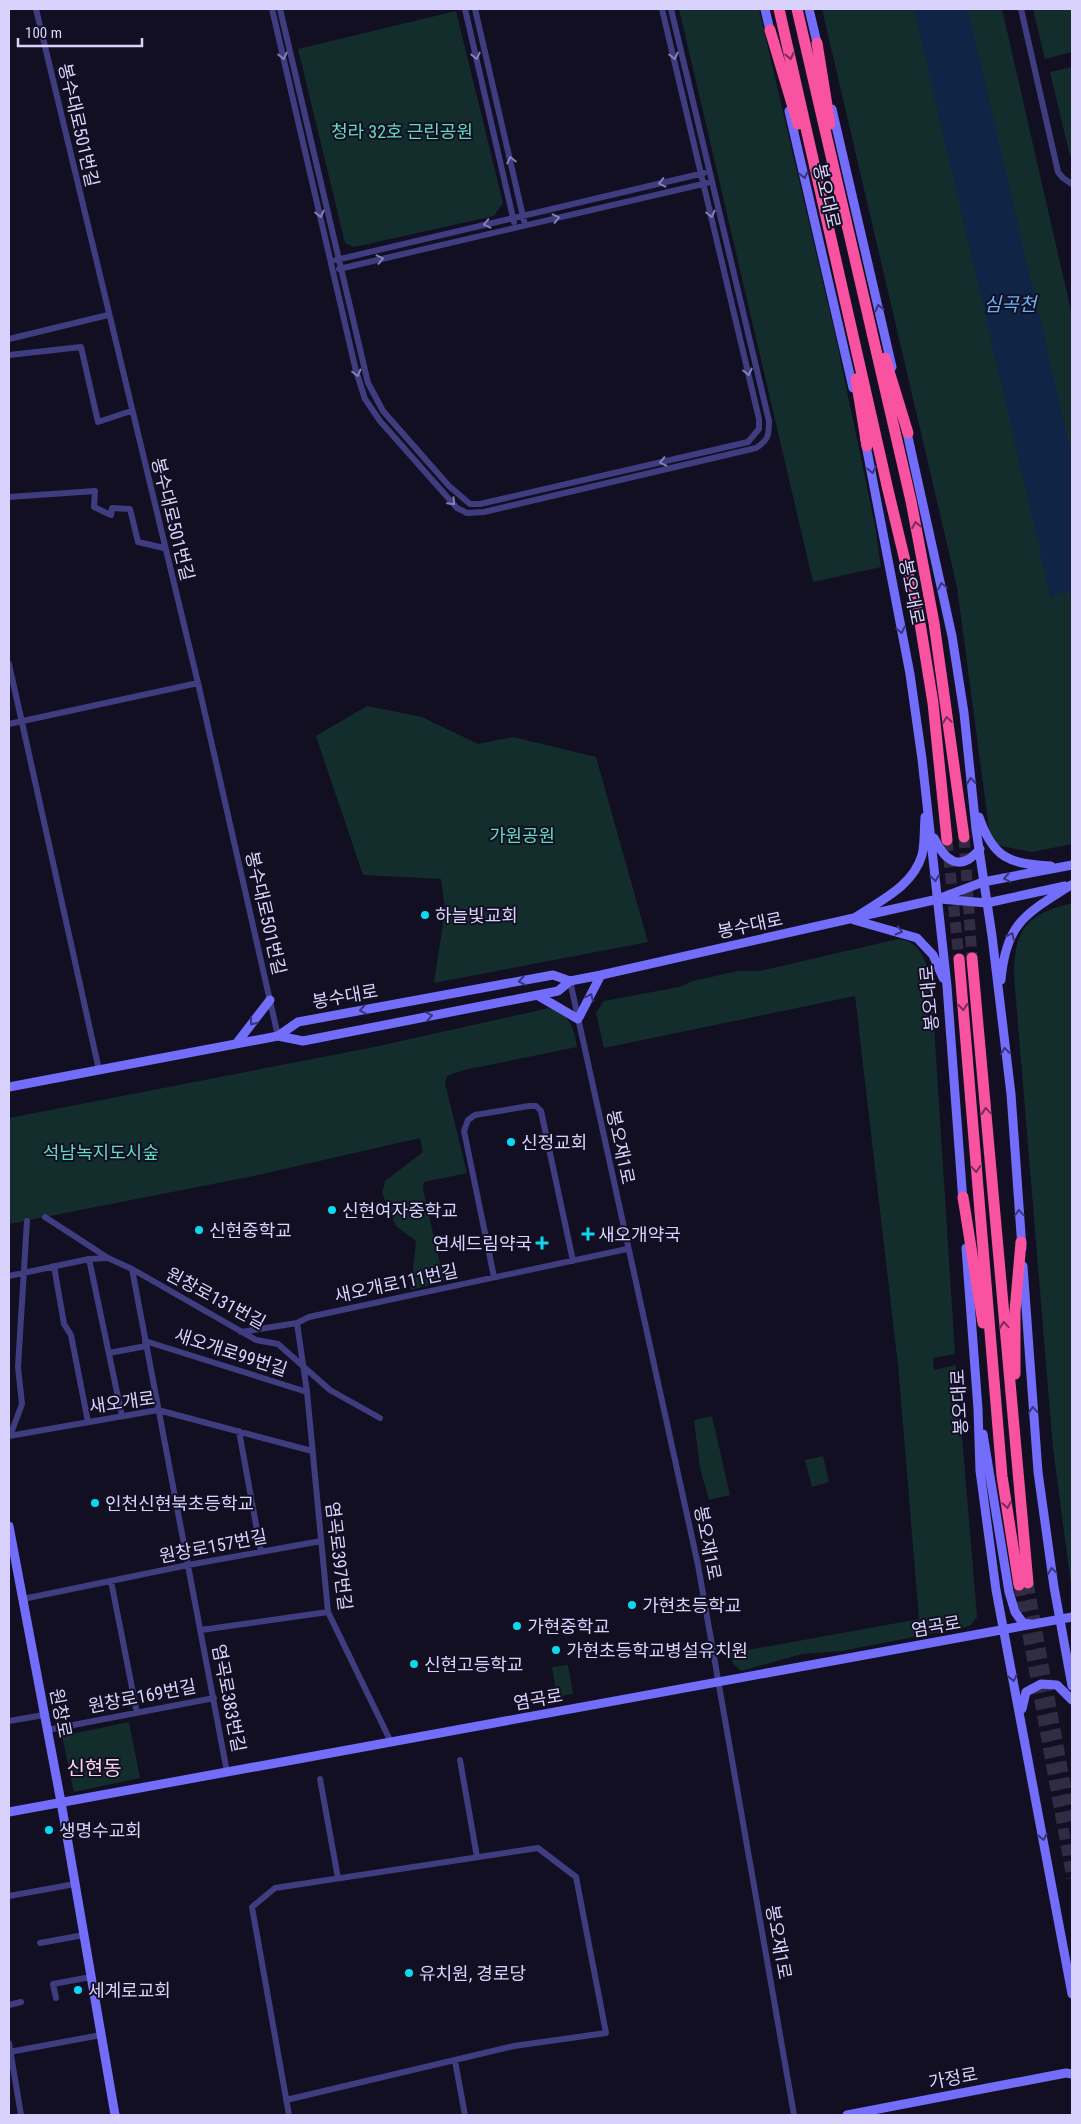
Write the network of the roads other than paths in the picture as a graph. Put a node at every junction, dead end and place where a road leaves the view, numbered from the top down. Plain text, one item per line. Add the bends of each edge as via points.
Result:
1 (36, 9) edge
2 (272, 9) edge
3 (280, 9) edge
4 (465, 9) edge
5 (476, 9) edge
6 (662, 9) edge
7 (671, 9) edge
8 (765, 9) edge
9 (779, 9) edge
10 (796, 9) edge
11 (809, 9) edge
12 (1021, 9) edge
13 (770, 30) junction
14 (817, 43) junction
15 (710, 172) junction
16 (702, 174) junction
17 (712, 181) junction
18 (704, 183) junction
19 (1072, 184) edge
20 (523, 216) junction
21 (514, 218) junction
22 (847, 224) junction
23 (525, 225) junction
24 (516, 227) junction
25 (829, 227) junction
26 (339, 259) junction
27 (331, 261) junction
28 (856, 262) junction
29 (839, 266) junction
30 (341, 268) junction
31 (333, 270) junction
32 (108, 315) junction
33 (9, 339) edge
34 (9, 355) edge
35 (131, 411) junction
36 (908, 433) junction
37 (867, 446) junction
38 (9, 497) edge
39 (164, 548) junction
40 (9, 664) edge
41 (198, 683) junction
42 (20, 722) junction
43 (9, 724) edge
44 (973, 802) junction
45 (927, 804) junction
46 (931, 831) junction
47 (964, 838) tunnel mouth
48 (947, 840) tunnel mouth
49 (980, 849) junction
50 (1069, 866) edge
51 (983, 882) junction
52 (1072, 884) edge
53 (938, 899) junction
54 (987, 903) junction
55 (851, 920) junction
56 (972, 958) tunnel mouth
57 (959, 959) tunnel mouth
58 (601, 974) junction
59 (570, 980) junction
60 (947, 986) junction
61 (537, 995) junction
62 (270, 1000) junction
63 (999, 1000) junction
64 (578, 1019) junction
65 (278, 1036) junction
66 (236, 1044) junction
67 (99, 1070) junction
68 (9, 1087) edge
69 (963, 1196) junction
70 (46, 1217) dead end
71 (28, 1221) dead end
72 (1021, 1242) junction
73 (627, 1249) junction
74 (108, 1258) junction
75 (89, 1259) junction
76 (573, 1261) junction
77 (54, 1266) junction
78 (132, 1269) junction
79 (25, 1272) junction
80 (9, 1276) edge
81 (494, 1277) junction
82 (297, 1323) junction
83 (241, 1332) junction
84 (146, 1344) junction
85 (109, 1353) junction
86 (303, 1366) junction
87 (307, 1392) junction
88 (978, 1409) junction
89 (158, 1410) junction
90 (122, 1416) junction
91 (380, 1418) dead end
92 (88, 1422) junction
93 (238, 1431) junction
94 (9, 1436) edge
95 (312, 1450) junction
96 (1016, 1458) junction
97 (1002, 1476) junction
98 (9, 1526) edge
99 (321, 1541) junction
100 (261, 1552) junction
101 (188, 1565) junction
102 (111, 1581) junction
103 (23, 1599) junction
104 (328, 1612) junction
105 (1072, 1617) edge
106 (1060, 1620) junction
107 (1032, 1625) junction
108 (201, 1630) junction
109 (1003, 1630) junction
110 (717, 1682) junction
111 (1072, 1686) edge
112 (214, 1698) junction
113 (1072, 1700) edge
114 (137, 1713) junction
115 (44, 1714) junction
116 (1021, 1718) junction
117 (9, 1721) edge
118 (47, 1730) junction
119 (391, 1742) junction
120 (460, 1760) dead end
121 (227, 1772) junction
122 (320, 1779) dead end
123 (61, 1802) junction
124 (9, 1812) edge
125 (476, 1857) junction
126 (338, 1878) junction
127 (75, 1884) junction
128 (9, 1896) edge
129 (84, 1935) junction
130 (40, 1943) dead end
131 (92, 1977) junction
132 (1072, 1994) edge
133 (56, 1998) dead end
134 (21, 2002) dead end
135 (9, 2005) edge
136 (102, 2035) junction
137 (9, 2044) edge
138 (10, 2052) edge
139 (455, 2061) junction
140 (1070, 2072) edge
141 (286, 2100) junction
142 (22, 2115) edge
143 (115, 2115) edge
144 (289, 2115) edge
145 (465, 2115) edge
146 (794, 2115) edge
147 (847, 2115) edge

1 - 32 street, 봉수대로501번길
2 -> 27 street
3 - 26 street
4 -> 21 street
20 -> 5 street
6 -> 16 street
7 - 15 street
8 - 13 main road, 봉오대로
9 -> 25 highway, 봉오대로
10 - 22 highway, 봉오대로
11 - 14 main road, 봉오대로
12 - 19 street via 1058,172
13 - 25 highway
13 -> 37 main road, 봉오대로
14 - 22 highway
36 -> 14 main road, 봉오대로
15 - 16 street
15 - 17 street
16 - 18 street
16 -> 20 street
17 - 18 street
31 -> 17 street via 365,399 380,421 457,508 467,514 484,512 756,448 766,442 769,421
23 -> 18 street
18 -> 30 street via 760,419 759,429 748,442 470,504 448,486 375,399 368,383
20 - 21 street
20 - 23 street
21 - 24 street
21 -> 26 street
22 - 28 highway, 봉오대로
23 - 24 street
30 -> 24 street
25 - 29 highway, 봉오대로
26 - 27 street
26 - 30 street
27 - 31 street
28 - 36 highway
47 -> 28 highway, 봉오대로 via 931,604 911,500
29 - 37 highway
29 - 48 highway, 봉오대로 via 920,623 933,703
30 - 31 street
32 - 33 street
32 - 35 street, 봉수대로501번길
34 - 35 street via 81,347 98,422
35 - 39 street, 봉수대로501번길
44 -> 36 main road, 봉오대로 via 952,636
37 -> 45 main road, 봉오대로 via 910,674
38 - 39 street via 95,491 94,507 111,515 112,508 130,509 138,542
39 - 41 street, 봉수대로501번길
40 - 42 street
41 - 42 street
41 - 62 street, 봉수대로501번길
42 - 43 street
42 - 67 street
44 - 49 main road, 봉오대로
44 - 50 main road via 990,844 1001,855 1031,865
45 - 46 main road, 봉오대로
45 - 55 main road via 918,869 902,886
46 - 49 main road via 940,851 953,861 968,860
46 -> 53 main road, 봉오대로
49 - 51 main road, 봉오대로
50 -> 51 main road, 봉수대로
51 - 53 main road, 봉수대로
51 - 54 main road, 봉오대로
52 - 54 main road, 봉수대로
63 -> 52 main road via 1003,958 1013,930 1024,916
53 - 54 main road, 봉수대로
53 - 55 main road, 봉수대로
53 - 60 main road, 봉오대로
54 - 63 main road, 봉오대로
55 - 58 main road, 봉수대로
55 -> 60 main road via 917,938 933,955
96 -> 56 highway, 봉오대로
57 -> 97 highway, 봉오대로
58 - 59 main road, 봉수대로
64 -> 58 main road
59 - 61 main road, 봉수대로 via 558,991
59 - 64 street, 봉오재1로
59 -> 65 main road, 봉수대로 via 553,975 308,1020 298,1022
60 - 69 main road, 봉오대로
61 - 64 main road
65 -> 61 main road, 봉수대로 via 303,1041
62 - 65 street, 봉수대로501번길
62 -> 66 main road
72 -> 63 main road, 봉오대로 via 1011,1094
64 - 73 street, 봉오재1로
65 - 66 main road, 봉수대로
66 - 67 main road, 봉수대로
67 - 68 main road, 봉수대로
69 - 88 main road, 봉오대로
69 - 97 highway
70 - 74 street, 원창로131번길
71 - 79 street
72 - 96 highway via 1015,1311
106 -> 72 main road, 봉오대로 via 1038,1472
73 - 76 street, 새오개로111번길
73 - 110 street, 봉오재1로 via 690,1526
74 - 75 street, 원창로131번길
74 - 78 street, 원창로131번길
75 - 77 street, 원창로131번길
75 - 85 street
76 - 81 street, 새오개로111번길
76 - 81 street via 541,1111 536,1106 528,1106 475,1116 468,1120 464,1131
77 - 79 street, 원창로131번길
77 - 92 street via 64,1324 71,1335
78 - 83 street, 원창로131번길
78 - 84 street, 새오개로99번길
79 - 80 street, 원창로131번길
79 - 94 street via 18,1367 22,1404
81 - 82 street, 새오개로111번길 via 309,1317
82 - 83 street, 새오개로111번길
82 - 86 street
83 - 86 street, 원창로131번길 via 256,1340 278,1344
84 - 85 street
84 - 87 street, 새오개로99번길
84 - 89 street, 새오개로99번길
85 - 90 street
86 - 87 street
86 - 91 street, 원창로131번길 via 330,1390
87 - 95 street
88 - 107 main road via 1009,1592 1015,1612 1023,1623
88 - 109 main road, 봉오대로 via 980,1471
89 - 90 street, 새오개로
89 - 93 street, 새오개로
89 - 101 street, 염곡로383번길
90 - 92 street, 새오개로
92 - 94 street, 새오개로
93 - 95 street, 새오개로
93 - 100 street
95 - 99 street, 염곡로397번길
97 -> 96 highway, 봉오대로 via 1023,1584
98 - 103 main road, 원창로
99 - 100 street, 원창로157번길
99 - 104 street, 염곡로397번길
100 - 101 street, 원창로157번길
101 - 102 street, 원창로157번길
101 - 108 street, 염곡로383번길
102 - 103 street, 원창로157번길
102 - 114 street
103 - 115 main road, 원창로
104 - 108 street, 염곡로383번길
104 - 119 street, 염곡로397번길
105 - 106 main road, 염곡로
106 - 107 main road, 염곡로
106 - 111 main road, 봉오대로
107 - 109 main road, 염곡로
108 - 112 street, 염곡로383번길
109 - 110 main road, 염곡로
109 -> 116 main road, 봉오대로
110 - 119 main road, 염곡로
110 - 146 street, 봉오재1로
112 - 114 street, 원창로169번길
112 - 121 street, 염곡로383번길
113 - 116 main road via 1056,1685 1049,1683 1032,1687 1022,1700
114 - 118 street, 원창로169번길
115 - 117 street
115 - 118 main road, 원창로
116 -> 132 main road, 봉오대로
118 - 123 main road, 원창로
119 - 121 main road, 염곡로
120 - 125 street
121 - 123 main road, 염곡로
122 - 126 street
123 - 124 main road, 염곡로
123 - 127 main road, 원창로
125 - 126 street
125 - 139 street via 538,1848 576,1876 606,2033 514,2046
126 - 141 street via 275,1888 252,1907
127 - 128 street
127 - 129 main road, 원창로
129 - 130 street
129 - 131 main road, 원창로
131 - 133 street via 53,1984
131 - 136 main road, 원창로
134 - 135 street
136 - 138 street
136 - 143 main road, 원창로
137 - 138 street
138 - 142 street
139 - 141 street
139 - 145 street
140 - 147 main road, 가정로
141 - 144 street

